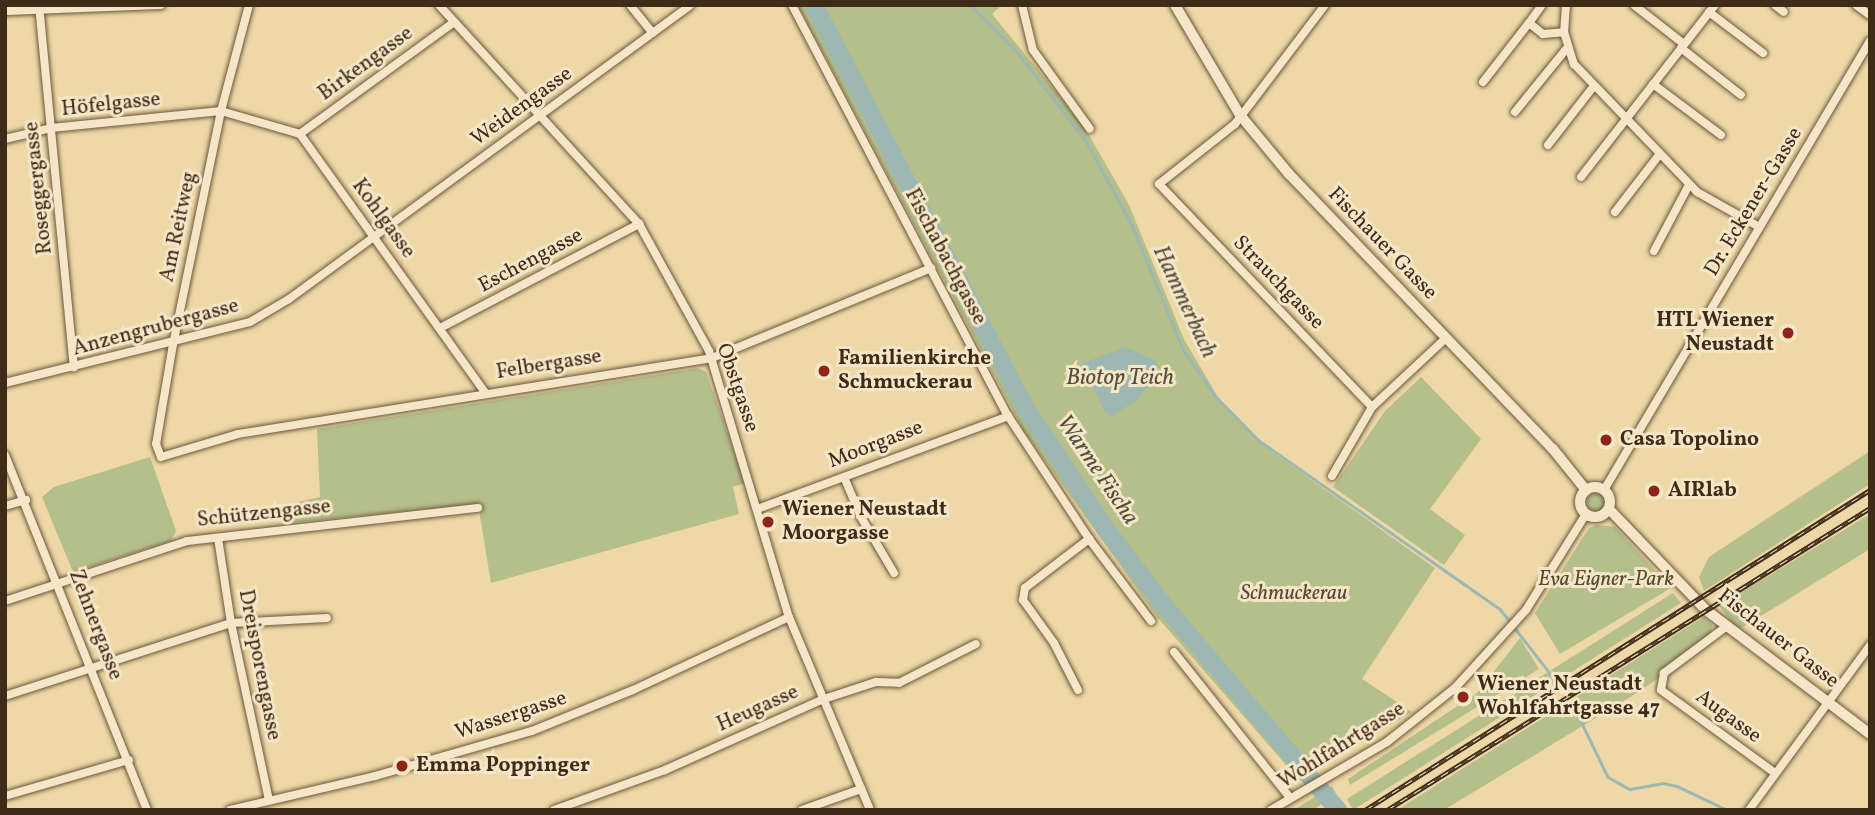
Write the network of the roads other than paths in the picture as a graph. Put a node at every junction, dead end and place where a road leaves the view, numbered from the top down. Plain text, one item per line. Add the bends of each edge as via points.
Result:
1 (161, 5) edge
2 (248, 5) edge
3 (439, 5) edge
4 (630, 5) edge
5 (690, 5) edge
6 (792, 5) edge
7 (1022, 5) edge
8 (1175, 5) edge
9 (1325, 5) edge
10 (1542, 5) edge
11 (1566, 5) edge
12 (1633, 5) edge
13 (1775, 5) edge
14 (1856, 5) edge
15 (39, 7) edge
16 (1710, 8) edge
17 (5, 12) edge
18 (1784, 12) dead end
19 (1870, 15) edge
20 (454, 22) junction
21 (1529, 23) junction
22 (1564, 32) junction
23 (653, 33) junction
24 (1870, 41) edge
25 (1682, 46) junction
26 (1567, 48) junction
27 (1763, 53) dead end
28 (1483, 82) dead end
29 (1653, 84) junction
30 (1594, 86) junction
31 (1741, 95) dead end
32 (221, 111) junction
33 (1515, 112) dead end
34 (1240, 115) junction
35 (541, 116) junction
36 (1625, 119) junction
37 (51, 128) junction
38 (1090, 129) dead end
39 (300, 134) junction
40 (1721, 135) dead end
41 (5, 139) edge
42 (1548, 145) dead end
43 (1659, 155) junction
44 (1581, 177) dead end
45 (1689, 185) junction
46 (1615, 212) dead end
47 (639, 224) junction
48 (1759, 227) junction
49 (375, 237) junction
50 (1654, 251) dead end
51 (931, 268) junction
52 (440, 328) junction
53 (1446, 338) junction
54 (173, 344) junction
55 (712, 358) junction
56 (74, 367) junction
57 (5, 383) edge
58 (485, 392) junction
59 (1372, 407) junction
60 (1008, 416) junction
61 (5, 455) edge
62 (161, 457) joint
63 (1332, 476) dead end
64 (844, 477) junction
65 (1586, 490) junction
66 (1604, 490) junction
67 (26, 499) junction
68 (5, 506) edge
69 (478, 508) dead end
70 (757, 509) junction
71 (1609, 509) junction
72 (1586, 514) junction
73 (218, 538) junction
74 (1089, 539) junction
75 (894, 573) dead end
76 (60, 583) junction
77 (5, 601) edge
78 (789, 617) junction
79 (327, 618) dead end
80 (1152, 621) dead end
81 (231, 623) junction
82 (1727, 626) junction
83 (976, 644) dead end
84 (1870, 645) edge
85 (1174, 652) dead end
86 (93, 669) junction
87 (1078, 690) dead end
88 (5, 696) edge
89 (824, 699) junction
90 (1827, 702) junction
91 (1870, 734) edge
92 (129, 760) junction
93 (1775, 773) junction
94 (861, 789) junction
95 (5, 796) edge
96 (1290, 798) junction
97 (269, 800) junction
98 (147, 810) edge
99 (230, 810) edge
100 (554, 810) edge
101 (802, 810) edge
102 (870, 810) edge
103 (1271, 810) edge
104 (1749, 810) edge

1 - 15 street
2 - 32 street, Am Reitweg
3 - 20 street, Obstgasse
4 - 23 street
5 - 23 street, Weidengasse
6 - 51 street, Fischabachgasse
7 - 38 street via 1033,50
8 - 34 main road, Fischauer Gasse
9 - 34 street
10 - 21 street
11 - 22 street
12 - 25 street
13 - 18 street
14 - 19 street
15 - 17 street
15 - 37 street, Roseggergasse
16 - 25 street
16 - 27 street
20 - 35 street, Obstgasse
20 - 39 street, Birkengasse
21 - 22 street via 1543,34
21 - 28 street
22 - 26 street
23 - 35 street, Weidengasse
24 - 48 street, Dr. Eckener-Gasse
25 - 29 street
25 - 31 street
26 - 30 street
26 - 33 street
29 - 36 street
29 - 40 street
30 - 36 street
30 - 42 street
32 - 37 street, Höfelgasse
32 - 39 street
32 - 54 street, Am Reitweg
34 - 53 main road, Fischauer Gasse via 1289,174
34 - 59 street, Strauchgasse via 1159,184
35 - 47 street, Obstgasse
35 - 49 street, Weidengasse
36 - 43 street
36 - 44 street
37 - 41 street, Höfelgasse
37 - 56 street, Roseggergasse
39 - 49 street, Kohlgasse
43 - 45 street
43 - 46 street
45 - 48 street
45 - 50 street
47 - 52 street, Eschengasse
47 - 55 street, Obstgasse
48 - 66 street, Dr. Eckener-Gasse
49 - 52 street, Kohlgasse
49 - 54 street, Anzengrubergasse via 250,322
51 - 55 street, Felbergasse
51 - 60 street, Fischabachgasse
52 - 58 street, Kohlgasse
53 - 59 street
53 - 65 main road, Fischauer Gasse via 1553,449
54 - 56 street, Anzengrubergasse
54 - 62 street, Am Reitweg via 156,444
55 - 58 street, Felbergasse
55 - 70 street, Obstgasse
56 - 57 street, Anzengrubergasse
58 - 62 street, Felbergasse via 237,434
59 - 63 street
60 - 64 street, Moorgasse
60 - 74 street, Fischabachgasse
61 - 67 street, Zehnergasse
64 - 70 street, Moorgasse
64 - 75 street
65 - 66 main road
65 - 72 main road via 1580,502
66 - 71 main road
67 - 68 street
67 - 76 street, Zehnergasse
69 - 73 street, Schützengasse
70 - 78 street, Obstgasse
71 - 72 main road via 1596,517
71 - 82 main road, Fischauer Gasse
72 - 96 street, Wohlfahrtgasse via 1519,618 1422,716
73 - 76 street, Schützengasse via 187,541
73 - 81 street, Dreisporengasse
74 - 80 street, Fischabachgasse
74 - 87 street via 1025,588 1023,600 1054,643
76 - 77 street, Schützengasse
76 - 86 street, Zehnergasse
78 - 89 street, Obstgasse
78 - 97 street, Wassergasse via 532,732
79 - 81 street
81 - 86 street
81 - 97 street, Dreisporengasse
82 - 90 main road, Fischauer Gasse
82 - 93 street, Augasse via 1664,673 1661,690
83 - 89 street, Heugasse via 899,683 876,682
84 - 90 street
85 - 96 street
86 - 88 street
86 - 92 street, Zehnergasse
89 - 94 street, Obstgasse
89 - 100 street, Heugasse via 665,770
90 - 91 main road, Fischauer Gasse
90 - 93 street
92 - 95 street
92 - 98 street, Zehnergasse
93 - 104 street
94 - 101 street
94 - 102 street, Obstgasse
96 - 103 street, Wohlfahrtgasse
97 - 99 street, Wassergasse

